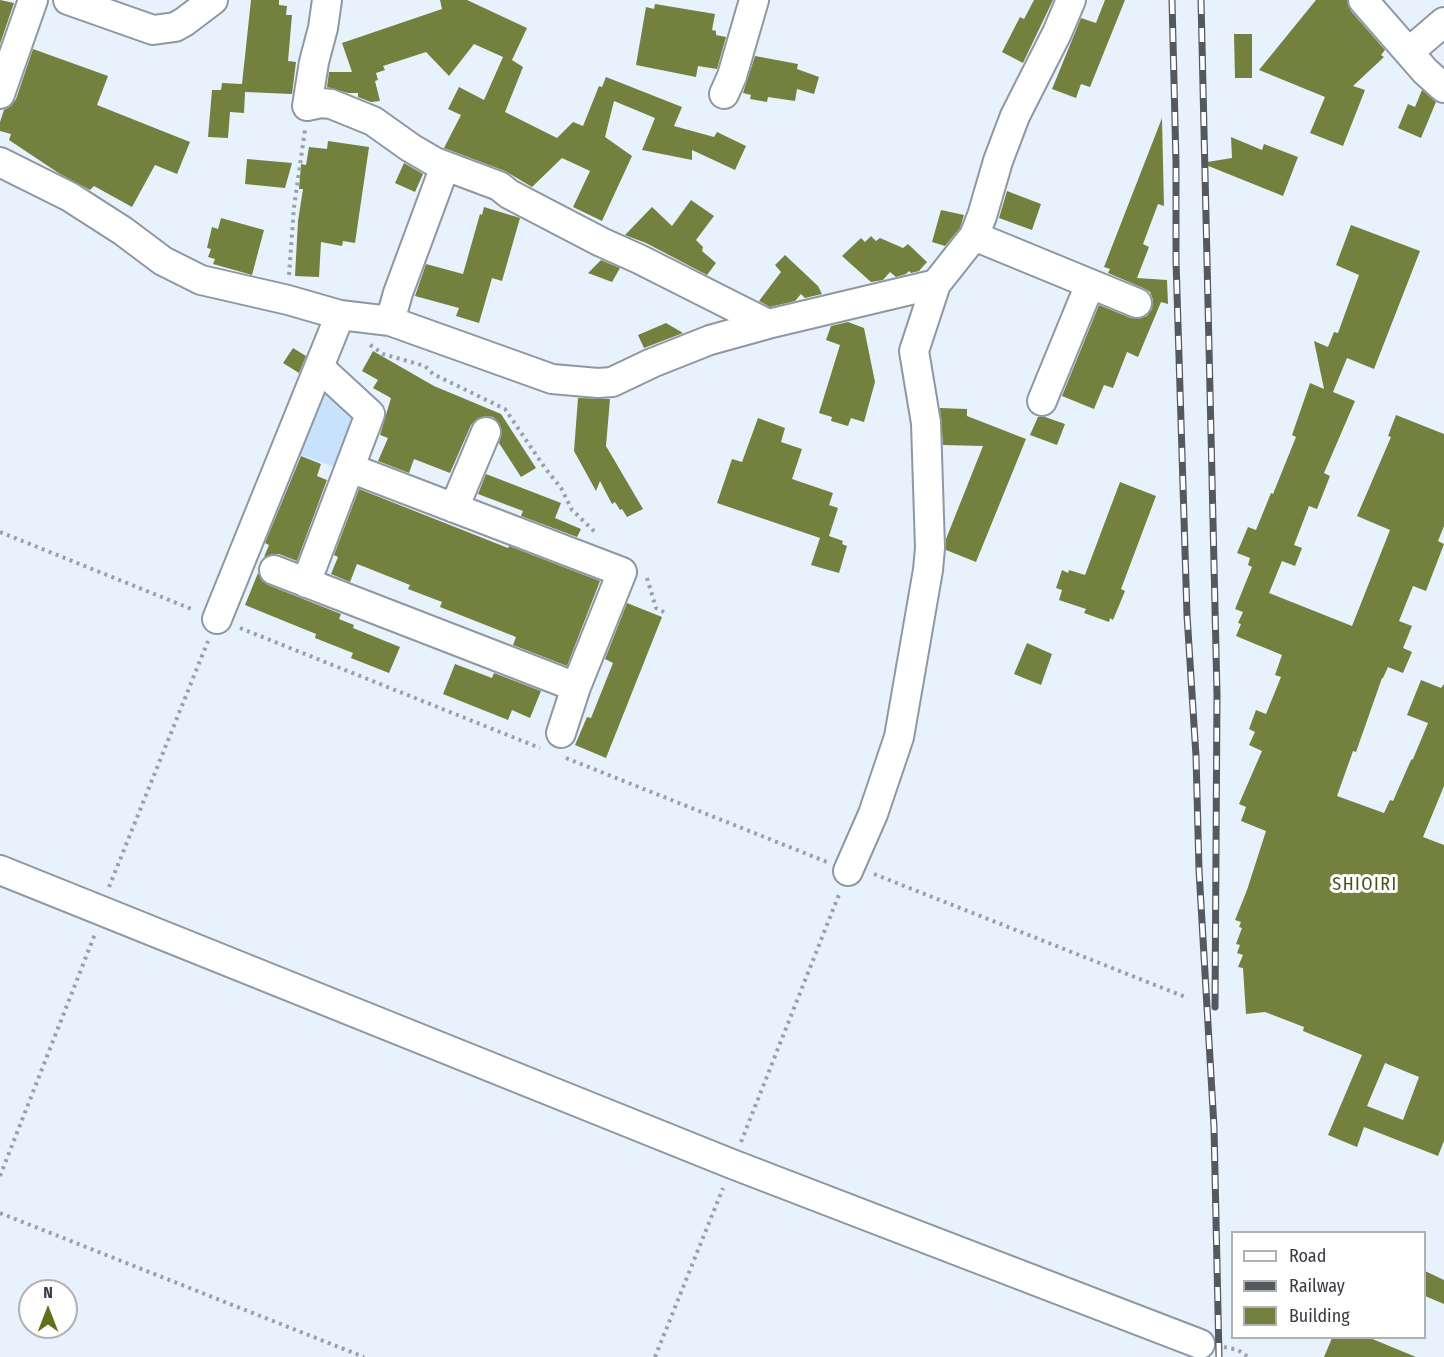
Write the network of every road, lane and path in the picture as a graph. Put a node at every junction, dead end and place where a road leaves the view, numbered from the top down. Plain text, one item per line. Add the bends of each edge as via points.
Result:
1 (33, 0) edge
2 (68, 0) edge
3 (213, 0) edge
4 (327, 0) edge
5 (754, 0) edge
6 (1071, 0) edge
7 (1363, 0) edge
8 (1444, 22) edge
9 (1413, 48) junction
10 (1444, 88) edge
11 (0, 94) edge
12 (724, 94) dead end
13 (307, 106) junction
14 (0, 145) edge
15 (0, 162) edge
16 (445, 166) junction
17 (70, 197) junction
18 (974, 236) junction
19 (936, 284) junction
20 (1090, 284) junction
21 (288, 300) junction
22 (1137, 303) dead end
23 (338, 319) junction
24 (390, 321) junction
25 (768, 324) junction
26 (319, 367) junction
27 (1042, 401) dead end
28 (486, 432) dead end
29 (350, 468) junction
30 (454, 508) junction
31 (0, 532) edge
32 (604, 539) dead end
33 (274, 570) dead end
34 (642, 570) dead end
35 (306, 583) junction
36 (664, 612) dead end
37 (217, 619) junction
38 (576, 687) junction
39 (556, 746) junction
40 (849, 867) junction
41 (0, 870) edge
42 (104, 911) junction
43 (1188, 998) dead end
44 (732, 1164) junction
45 (0, 1176) edge
46 (0, 1213) edge
47 (1200, 1344) dead end
48 (364, 1357) edge
49 (655, 1357) edge

1 - 11 street
2 - 3 street via 139,27 161,30 184,22
4 - 13 street
5 - 12 street
6 - 18 street via 1015,116
7 - 9 street
8 - 9 street
9 - 10 street
13 - 16 street via 332,104 373,121
13 - 21 path via 294,207
14 - 17 street via 55,177
15 - 17 street
16 - 24 street
16 - 25 street via 500,186 601,242
17 - 21 street via 163,261 201,280
18 - 19 street
18 - 20 street
19 - 25 street
19 - 40 street via 914,351 926,423 928,570 899,737 873,814
20 - 22 street
20 - 27 street
21 - 23 street
23 - 24 street
23 - 26 street
23 - 32 path via 383,354 425,366 433,374 504,409 561,488 572,510
24 - 25 street via 552,379 597,383 612,381 710,340
26 - 29 street via 370,414
26 - 37 street
28 - 30 street
29 - 30 street
29 - 35 street
30 - 38 street via 622,572
31 - 37 path
33 - 35 street
34 - 36 path via 656,608
35 - 38 street
37 - 39 path
37 - 42 path via 102,904
38 - 39 street
39 - 40 path
40 - 43 path
40 - 44 path
41 - 42 street
42 - 44 street
42 - 45 path
44 - 47 street
44 - 49 path
46 - 48 path

